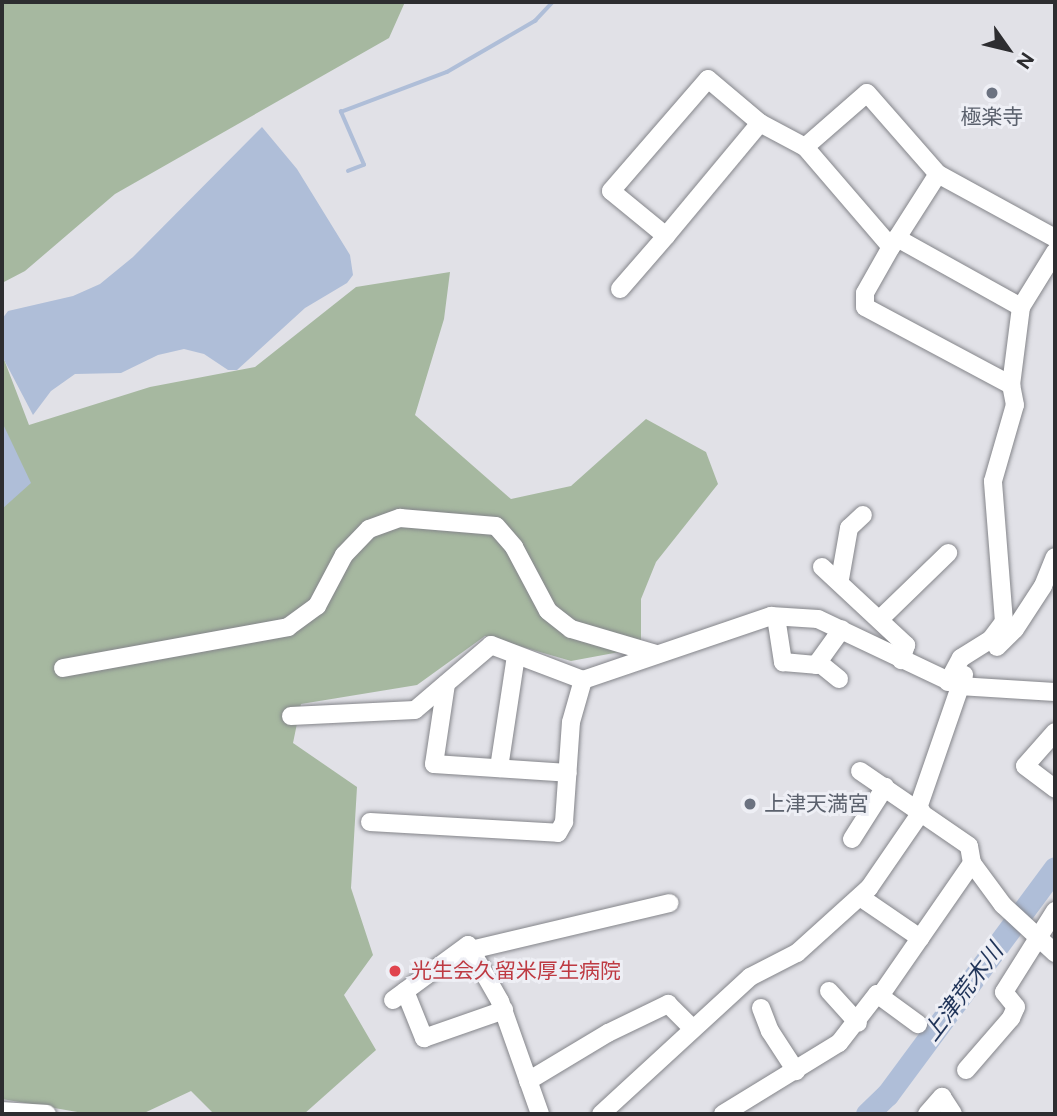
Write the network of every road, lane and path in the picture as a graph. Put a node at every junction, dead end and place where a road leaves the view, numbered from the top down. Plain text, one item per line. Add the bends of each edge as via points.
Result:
1 (760, 123) junction
2 (805, 147) junction
3 (937, 174) junction
4 (666, 236) junction
5 (1055, 238) edge
6 (894, 243) junction
7 (1055, 253) edge
8 (620, 289) dead end
9 (1021, 307) junction
10 (1011, 385) junction
11 (863, 515) dead end
12 (948, 553) dead end
13 (1055, 557) edge
14 (822, 567) dead end
15 (840, 579) junction
16 (776, 617) junction
17 (880, 619) junction
18 (842, 629) junction
19 (656, 654) junction
20 (516, 656) junction
21 (901, 660) junction
22 (818, 662) junction
23 (63, 668) dead end
24 (839, 679) dead end
25 (583, 680) junction
26 (446, 684) junction
27 (953, 684) junction
28 (1055, 692) edge
29 (291, 716) dead end
30 (1052, 742) edge
31 (499, 768) junction
32 (860, 771) dead end
33 (568, 773) junction
34 (885, 787) junction
35 (1055, 789) edge
36 (920, 809) junction
37 (370, 822) dead end
38 (852, 839) dead end
39 (972, 863) junction
40 (860, 897) junction
41 (670, 903) dead end
42 (1055, 911) edge
43 (1039, 937) junction
44 (920, 938) junction
45 (471, 950) junction
46 (1055, 953) edge
47 (829, 991) dead end
48 (880, 996) junction
49 (761, 1008) dead end
50 (504, 1010) junction
51 (858, 1023) junction
52 (918, 1024) dead end
53 (689, 1026) dead end
54 (966, 1070) dead end
55 (796, 1071) junction
56 (528, 1081) junction
57 (2, 1111) edge
58 (47, 1114) edge
59 (540, 1114) edge
60 (601, 1114) edge
61 (723, 1114) edge
62 (927, 1114) edge
63 (953, 1114) edge

1 - 2 street
1 - 4 street
1 - 4 street via 708,79 636,160 611,191
2 - 3 street via 867,93
2 - 6 street
3 - 5 street
3 - 6 street
4 - 8 street
6 - 9 street
6 - 10 street via 865,293 865,307
7 - 9 street
9 - 10 street
10 - 27 street via 1015,405 993,481 1004,622 991,639 961,658
11 - 15 street via 849,528
12 - 17 street
13 - 27 street via 1044,586 1004,643 967,668
14 - 15 street
15 - 17 street
16 - 18 street via 818,619
16 - 19 street via 746,622
16 - 22 street via 783,662
17 - 21 street via 906,645
18 - 21 street
18 - 22 street
19 - 23 street via 571,629 548,611 514,547 496,526 400,518 369,530 344,555 317,606 288,627
19 - 25 street
20 - 25 street
20 - 26 street via 491,645
20 - 31 street
21 - 27 street
22 - 24 street
25 - 33 street via 571,722
26 - 29 street via 415,710
26 - 31 street via 434,764
27 - 28 street
27 - 36 street
30 - 35 street via 1026,766
31 - 33 street
32 - 34 street
33 - 37 street via 564,822 558,833
34 - 36 street
34 - 38 street
36 - 39 street via 969,846
36 - 40 street
39 - 43 street via 1003,905
39 - 44 street
40 - 44 street
40 - 60 street via 797,953 750,977
41 - 45 street
42 - 43 street
43 - 46 street
43 - 54 street via 1004,992 1016,1007 1011,1018
44 - 48 street
45 - 50 street
45 - 50 street via 468,945 399,995 424,1038
47 - 51 street
48 - 51 street via 877,994
48 - 52 street
49 - 55 street
50 - 56 street
51 - 55 street via 839,1043
53 - 56 street via 668,1004 608,1032
55 - 61 street
56 - 59 street
57 - 58 street
62 - 63 street via 942,1097

